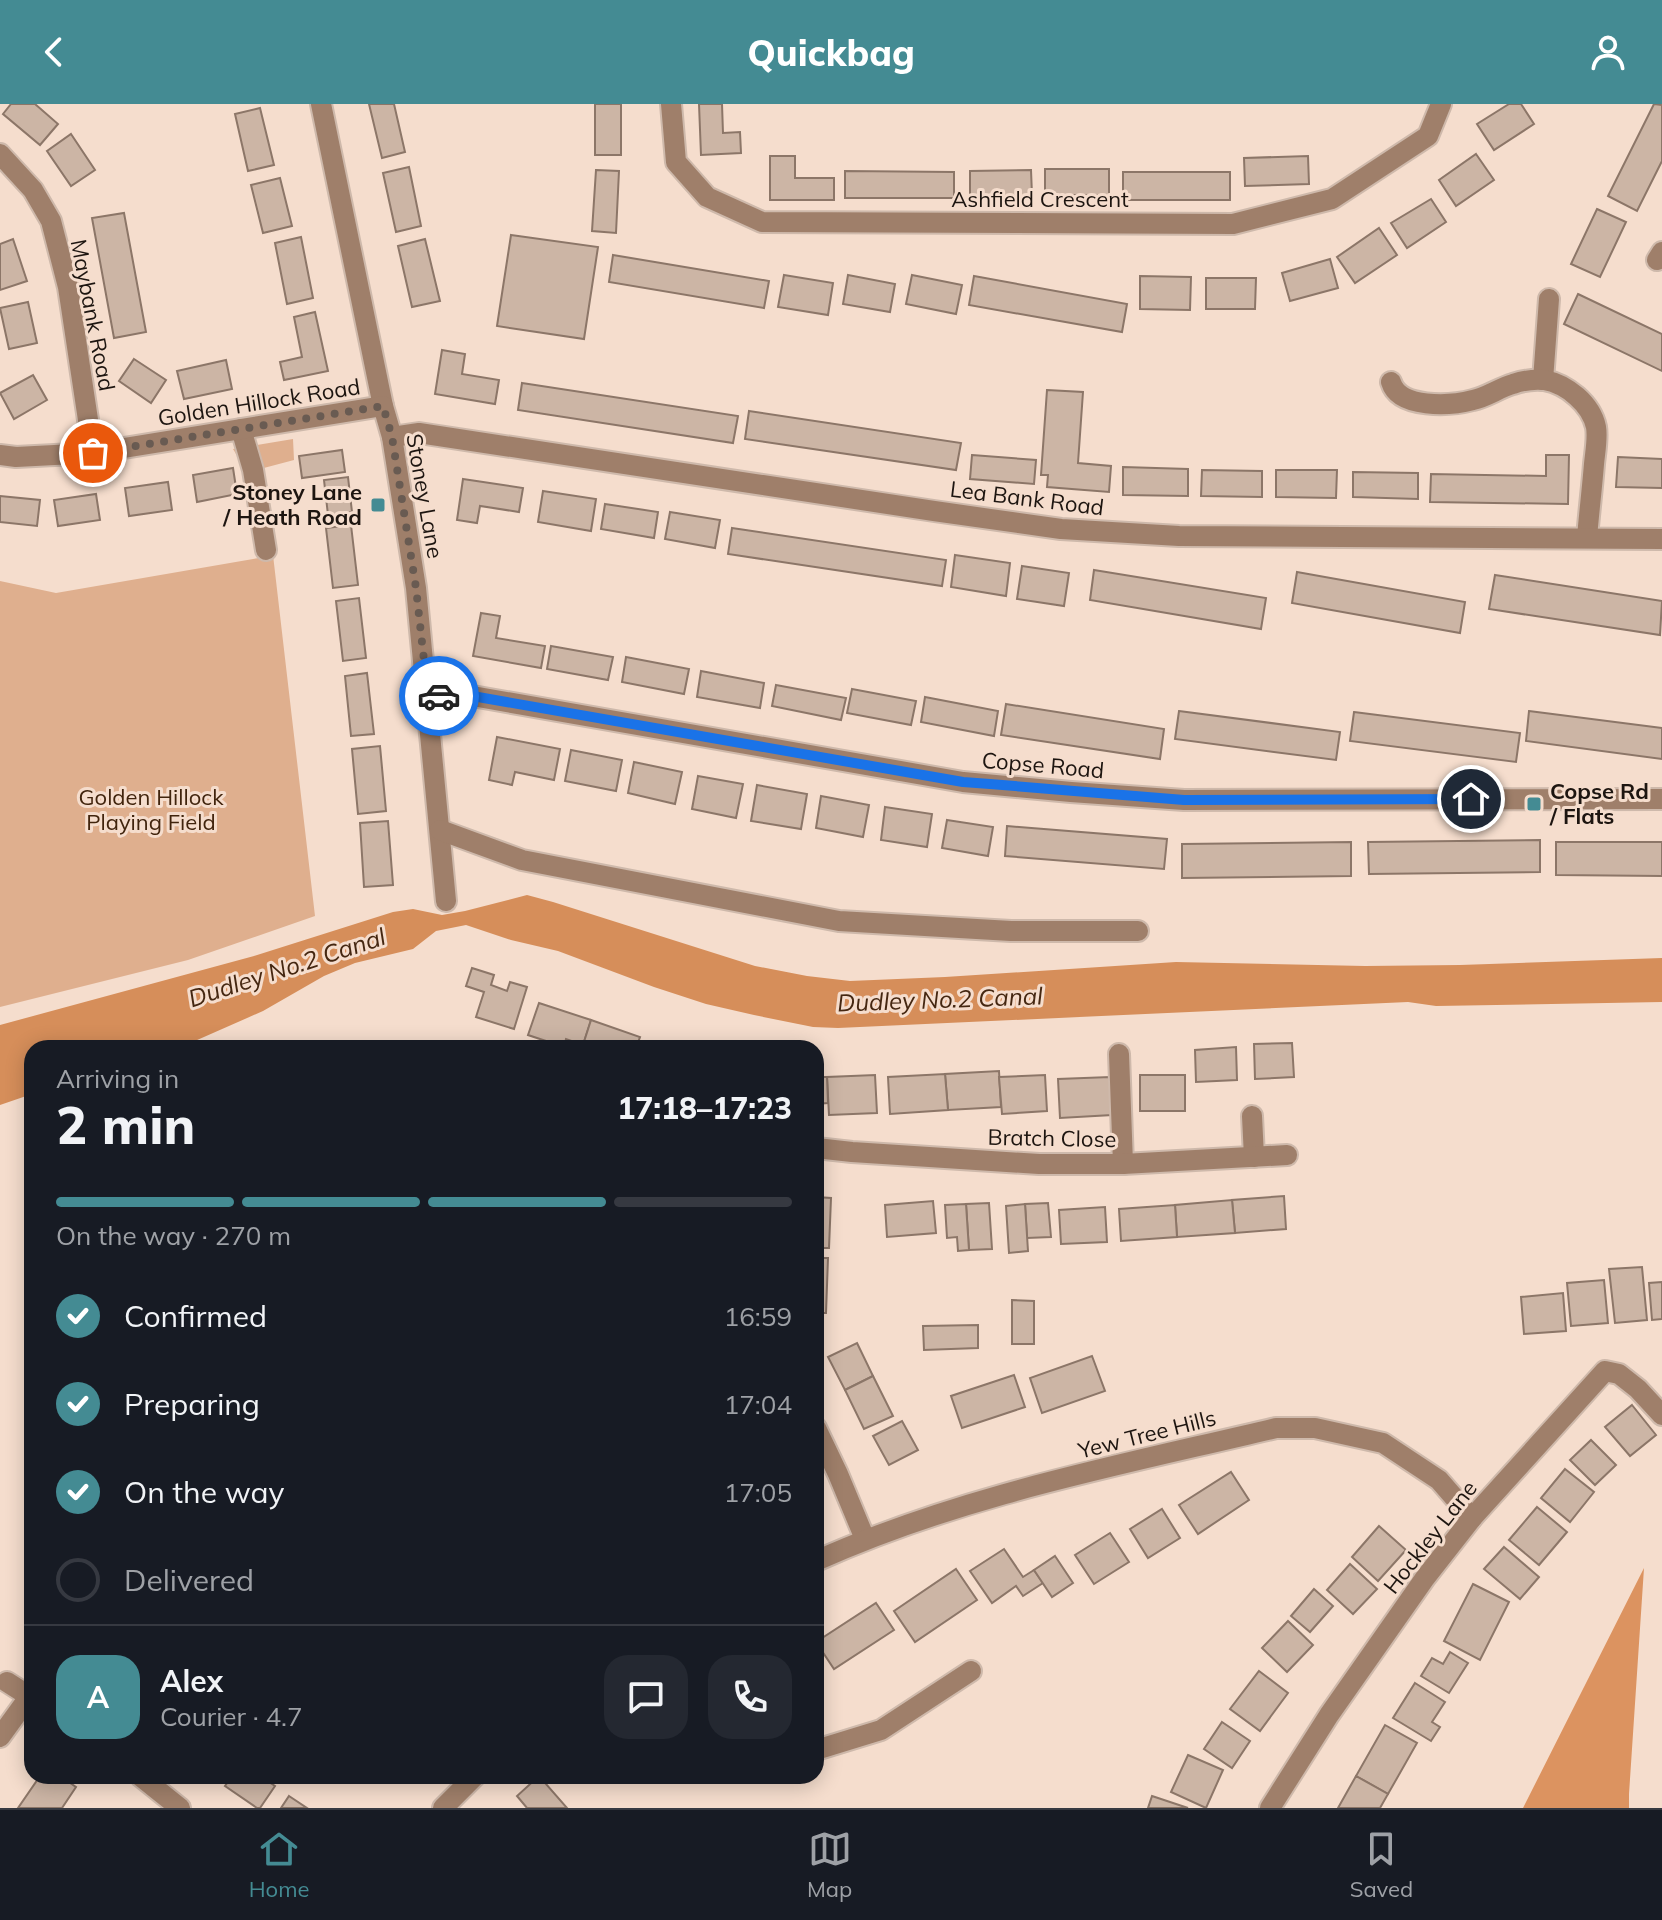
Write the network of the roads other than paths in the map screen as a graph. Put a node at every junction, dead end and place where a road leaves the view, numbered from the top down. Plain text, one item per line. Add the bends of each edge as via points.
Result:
1 (321, 104) edge
2 (671, 104) edge
3 (1441, 104) edge
4 (0, 154) edge
5 (1549, 299) dead end
6 (1543, 380) junction
7 (1391, 382) dead end
8 (383, 406) junction
9 (241, 429) junction
10 (392, 437) junction
11 (93, 453) junction
12 (0, 455) edge
13 (1587, 538) junction
14 (1662, 539) edge
15 (266, 550) dead end
16 (428, 697) junction
17 (1662, 799) edge
18 (440, 830) junction
19 (446, 901) dead end
20 (1138, 931) dead end
21 (1119, 1054) dead end
22 (1252, 1116) dead end
23 (824, 1149) edge
24 (1287, 1155) dead end
25 (1254, 1157) junction
26 (1123, 1164) junction
27 (1662, 1415) edge
28 (824, 1445) edge
29 (1472, 1518) junction
30 (865, 1539) junction
31 (824, 1557) edge
32 (971, 1671) dead end
33 (7, 1682) dead end
34 (24, 1693) edge
35 (24, 1706) edge
36 (0, 1737) edge
37 (824, 1748) edge
38 (150, 1784) edge
39 (467, 1784) edge
40 (180, 1808) edge
41 (443, 1808) edge
42 (1270, 1808) edge

1 - 8 street, Stoney Lane
2 - 3 street, Ashfield Crescent via 676,162 707,197 762,222 1233,224 1332,199 1428,136
4 - 11 street, Maybank Road via 33,190 51,221 68,287
5 - 6 street
6 - 7 street via 1512,384 1474,400 1435,403 1403,398
6 - 13 street via 1576,396 1596,427
8 - 9 street, Golden Hillock Road
8 - 10 street, Stoney Lane
9 - 11 street, Golden Hillock Road
9 - 15 street
10 - 13 street, Lea Bank Road via 419,433 1061,529 1179,536
10 - 16 street, Stoney Lane
11 - 12 street, Golden Hillock Road
13 - 14 street, Lea Bank Road
16 - 17 street, Copse Road via 461,694 963,782 1071,792 1184,800
16 - 18 street, Stoney Lane
18 - 19 street, Stoney Lane
18 - 20 street via 522,860 839,921 1011,931
21 - 26 street
22 - 25 street
23 - 26 street, Bratch Close via 1039,1164
24 - 25 street, Bratch Close
25 - 26 street, Bratch Close
27 - 29 street, Hockley Lane via 1619,1374 1605,1371
28 - 30 street
29 - 30 street, Yew Tree Hills via 1439,1480 1383,1443 1315,1428 1276,1428 1016,1491
29 - 42 street, Hockley Lane via 1367,1658
30 - 31 street, Yew Tree Hills
32 - 37 street via 881,1730
33 - 34 street
35 - 36 street
38 - 40 street
39 - 41 street

